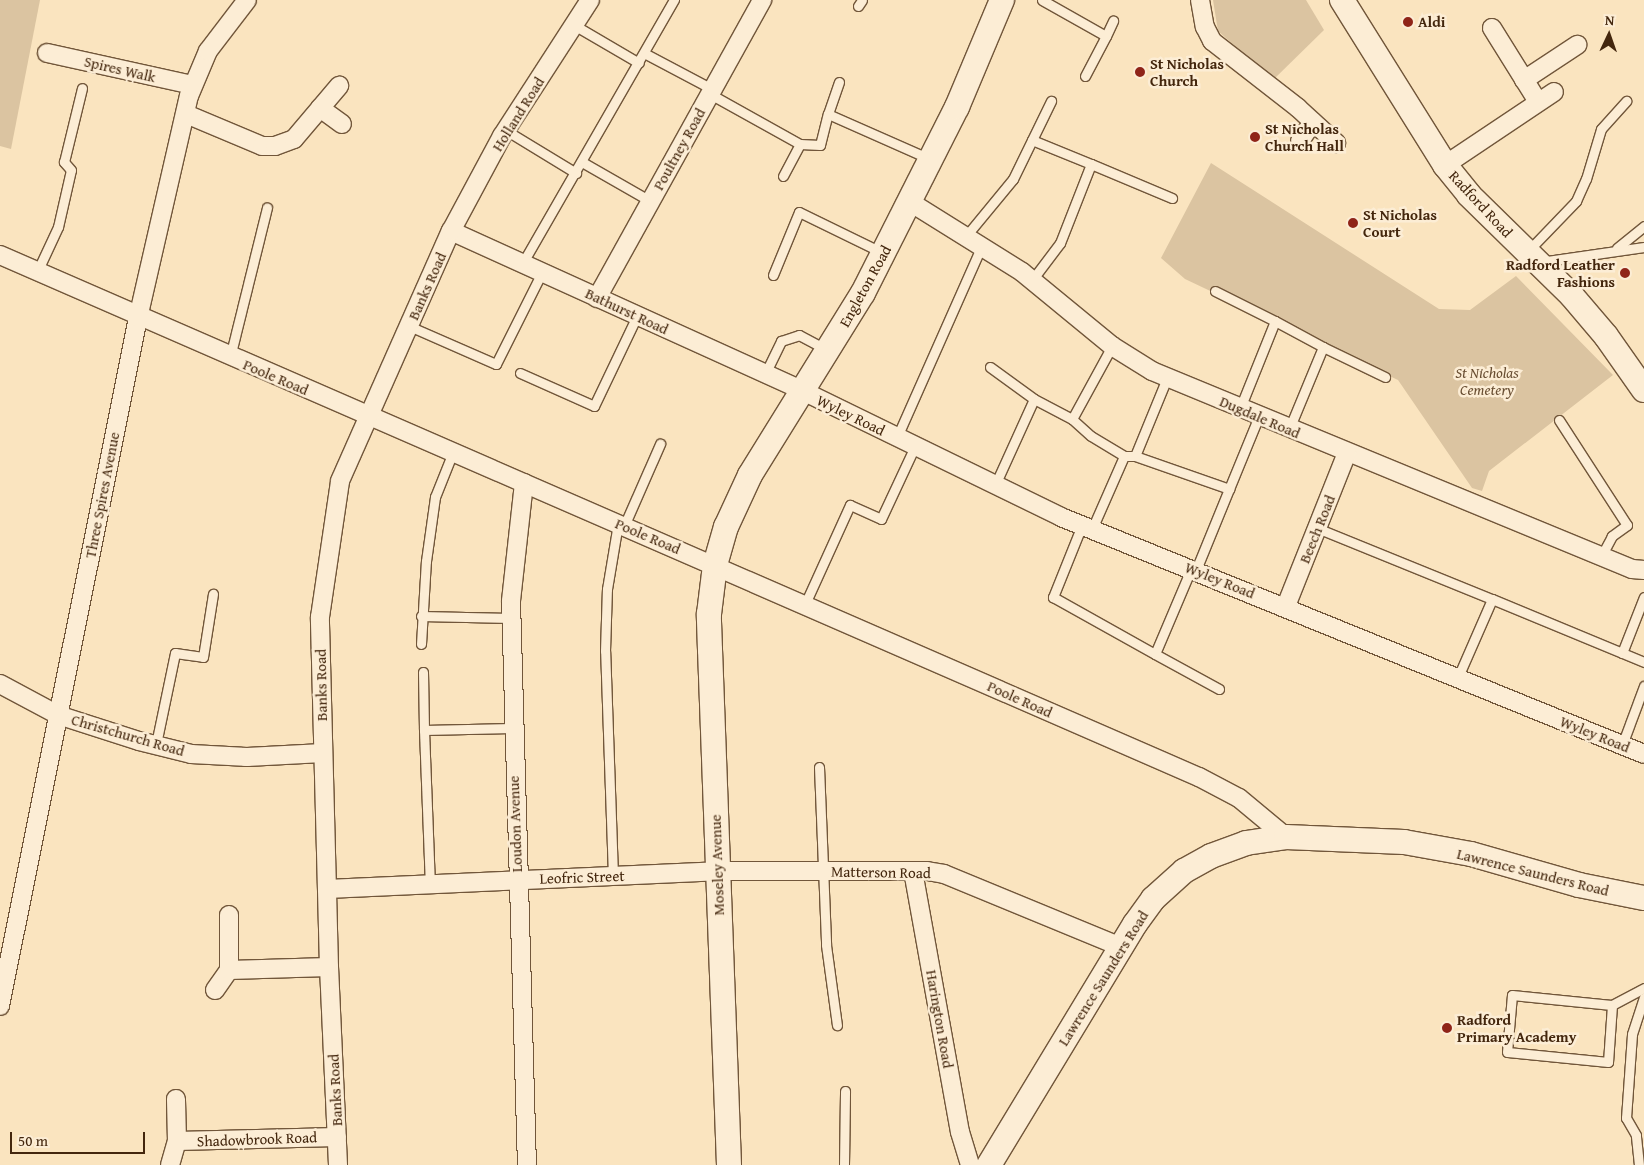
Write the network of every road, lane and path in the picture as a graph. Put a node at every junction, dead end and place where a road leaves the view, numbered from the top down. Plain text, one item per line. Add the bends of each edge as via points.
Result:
1 (247, 0) edge
2 (590, 0) edge
3 (674, 0) edge
4 (762, 0) edge
5 (1002, 0) edge
6 (1042, 0) edge
7 (1200, 0) edge
8 (1342, 0) edge
9 (1113, 21) dead end
10 (574, 25) junction
11 (1492, 28) dead end
12 (1106, 36) junction
13 (1577, 45) dead end
14 (47, 52) dead end
15 (644, 53) junction
16 (639, 63) junction
17 (1085, 76) dead end
18 (1524, 80) junction
19 (839, 82) dead end
20 (192, 86) junction
21 (339, 86) dead end
22 (82, 88) dead end
23 (711, 92) junction
24 (1554, 92) dead end
25 (1626, 101) dead end
26 (1051, 102) dead end
27 (1538, 102) junction
28 (320, 108) junction
29 (186, 114) junction
30 (828, 114) junction
31 (1313, 122) junction
32 (342, 124) dead end
33 (507, 131) junction
34 (1032, 140) junction
35 (1300, 140) dead end
36 (1336, 143) dead end
37 (800, 144) junction
38 (931, 160) junction
39 (582, 162) junction
40 (1091, 164) junction
41 (1445, 165) junction
42 (576, 173) junction
43 (783, 176) dead end
44 (1172, 198) dead end
45 (650, 201) junction
46 (910, 202) junction
47 (267, 207) dead end
48 (1644, 226) edge
49 (451, 231) junction
50 (966, 236) junction
51 (982, 245) junction
52 (1644, 247) edge
53 (1617, 248) junction
54 (883, 253) junction
55 (0, 255) edge
56 (1532, 257) junction
57 (522, 264) junction
58 (37, 272) junction
59 (542, 272) junction
60 (773, 275) dead end
61 (1032, 280) junction
62 (1215, 291) dead end
63 (597, 298) junction
64 (637, 316) junction
65 (138, 318) junction
66 (1274, 321) junction
67 (409, 326) junction
68 (1112, 346) junction
69 (1323, 347) junction
70 (828, 350) junction
71 (230, 357) junction
72 (990, 367) dead end
73 (520, 373) dead end
74 (765, 374) junction
75 (1385, 377) dead end
76 (1167, 378) junction
77 (1644, 390) edge
78 (803, 391) junction
79 (1034, 399) junction
80 (1240, 408) junction
81 (369, 416) junction
82 (1259, 416) junction
83 (1072, 419) junction
84 (1559, 420) dead end
85 (1289, 429) junction
86 (897, 437) junction
87 (660, 444) dead end
88 (915, 446) junction
89 (453, 452) junction
90 (1348, 453) junction
91 (1124, 456) junction
92 (1134, 456) junction
93 (524, 483) junction
94 (995, 485) junction
95 (1229, 489) junction
96 (621, 525) junction
97 (1087, 527) junction
98 (1317, 528) junction
99 (1601, 557) junction
100 (715, 565) junction
101 (1194, 569) junction
102 (1644, 570) edge
103 (213, 594) dead end
104 (1644, 597) edge
105 (1492, 599) junction
106 (805, 604) junction
107 (1286, 606) junction
108 (421, 616) junction
109 (511, 618) junction
110 (421, 644) dead end
111 (1622, 653) junction
112 (1156, 654) junction
113 (1644, 662) edge
114 (423, 672) dead end
115 (1458, 677) junction
116 (0, 684) edge
117 (1644, 686) edge
118 (1218, 690) dead end
119 (58, 715) junction
120 (512, 728) junction
121 (424, 730) junction
122 (156, 744) junction
123 (1622, 745) junction
124 (323, 753) junction
125 (1644, 754) edge
126 (819, 768) dead end
127 (1286, 837) junction
128 (718, 871) junction
129 (822, 871) junction
130 (913, 871) junction
131 (613, 876) junction
132 (517, 880) junction
133 (430, 884) junction
134 (327, 889) junction
135 (1644, 898) edge
136 (229, 915) dead end
137 (6, 936) edge
138 (1121, 947) junction
139 (329, 966) junction
140 (229, 970) junction
141 (1644, 988) edge
142 (215, 990) dead end
143 (1644, 998) edge
144 (1612, 1005) junction
145 (0, 1006) edge
146 (837, 1025) dead end
147 (845, 1091) dead end
148 (176, 1099) dead end
149 (337, 1137) junction
150 (177, 1141) junction
151 (170, 1165) edge
152 (338, 1165) edge
153 (527, 1165) edge
154 (729, 1165) edge
155 (844, 1165) edge
156 (970, 1165) edge
157 (988, 1165) edge
158 (1640, 1165) edge

1 - 20 street, Three Spires Avenue via 208,51
2 - 10 street, Holland Road
3 - 15 lane
4 - 23 street, Poultney Road
5 - 38 main road, Engleton Road
6 - 12 lane
7 - 31 street via 1205,27 1212,42
8 - 41 main road, Radford Road
9 - 12 lane
10 - 16 lane
10 - 33 street, Holland Road
11 - 18 street
12 - 17 lane
13 - 18 street
14 - 20 street, Spires Walk
15 - 16 lane
15 - 23 lane
16 - 39 lane
18 - 27 street
19 - 30 lane
20 - 29 street, Three Spires Avenue
21 - 28 street
22 - 58 lane via 64,162 71,170 58,228
23 - 37 lane
23 - 45 street, Poultney Road
24 - 27 street
25 - 56 lane via 1601,129 1576,200
26 - 34 lane
27 - 41 street
28 - 29 street via 294,139 274,146 262,146
28 - 32 street
29 - 65 street, Three Spires Avenue
30 - 37 lane via 820,145
30 - 38 lane
31 - 35 street
31 - 36 street
33 - 42 lane
33 - 49 street, Holland Road
34 - 40 lane
34 - 50 lane via 1013,179
37 - 43 lane
38 - 46 main road, Engleton Road
39 - 42 lane
39 - 45 lane
40 - 44 lane
40 - 61 lane via 1060,243
41 - 56 main road, Radford Road
42 - 57 lane
45 - 63 street, Poultney Road
46 - 50 street, Dugdale Road
46 - 54 main road, Engleton Road
47 - 71 lane
48 - 53 lane
49 - 57 street, Bathurst Road
49 - 67 street, Banks Road
50 - 51 street, Dugdale Road
51 - 61 street, Dugdale Road
51 - 86 lane
52 - 53 lane
53 - 56 lane
54 - 60 lane via 799,212
54 - 70 main road, Engleton Road
55 - 58 street, Poole Road
56 - 77 main road, Radford Road via 1606,336
57 - 59 street, Bathurst Road
58 - 65 street, Poole Road
59 - 63 street, Bathurst Road
59 - 67 lane via 496,364
61 - 68 street, Dugdale Road
62 - 66 lane
63 - 64 street, Bathurst Road
64 - 73 lane via 594,406
64 - 74 street, Bathurst Road
65 - 71 street, Poole Road
65 - 119 street, Three Spires Avenue
66 - 69 lane
66 - 80 lane
67 - 81 street, Banks Road
68 - 76 street, Dugdale Road
68 - 83 lane
69 - 75 lane
69 - 85 lane
70 - 74 lane via 799,335 781,341
70 - 78 main road, Engleton Road
71 - 81 street, Poole Road
72 - 79 lane
74 - 78 street, Bathurst Road
76 - 80 street, Dugdale Road
76 - 92 lane
78 - 86 street, Wyley Road
78 - 100 main road, Engleton Road via 750,475 726,527
79 - 83 lane
79 - 94 lane
80 - 82 street, Dugdale Road
81 - 89 street, Poole Road
81 - 124 street, Banks Road via 340,482 325,569 320,617
82 - 85 street, Dugdale Road
82 - 95 lane
83 - 91 lane via 1090,436
84 - 99 lane via 1627,525 1612,536
85 - 90 street, Dugdale Road
86 - 88 street, Wyley Road
87 - 96 lane
88 - 94 street, Wyley Road
88 - 106 lane via 882,519 850,505
89 - 93 street, Poole Road
89 - 108 lane via 435,497
90 - 98 street, Beech Road
90 - 99 street, Dugdale Road
91 - 92 lane
91 - 97 lane
92 - 95 lane
93 - 96 street, Poole Road
93 - 109 street, Loudon Avenue via 513,560
94 - 97 street, Wyley Road
95 - 101 lane
96 - 100 street, Poole Road
96 - 131 lane via 607,589 605,651
97 - 101 street, Wyley Road
97 - 112 lane via 1053,597
98 - 105 lane
98 - 107 street, Beech Road
99 - 102 street, Dugdale Road via 1632,569
100 - 106 street, Poole Road
100 - 128 main road, Moseley Avenue via 709,614
101 - 107 street, Wyley Road
101 - 112 lane
103 - 122 lane via 203,657 175,653
104 - 111 lane
105 - 111 lane
105 - 115 lane
106 - 127 street, Poole Road via 1199,777 1239,798
107 - 115 street, Wyley Road
108 - 109 lane
108 - 110 lane
109 - 120 street, Loudon Avenue
111 - 113 lane
112 - 118 lane
114 - 121 lane
115 - 123 street, Wyley Road
116 - 119 street, Christchurch Road
117 - 123 lane
119 - 122 street, Christchurch Road
119 - 137 street, Three Spires Avenue
120 - 121 lane
120 - 132 street, Loudon Avenue
121 - 133 lane
122 - 124 street, Christchurch Road via 220,757
123 - 125 street, Wyley Road
124 - 134 street, Banks Road
126 - 129 lane
127 - 135 main road, Lawrence Saunders Road via 1414,844 1515,864 1579,884
127 - 138 main road, Lawrence Saunders Road via 1246,843 1184,871 1153,899
128 - 129 street, Matterson Road
128 - 131 street, Leofric Street
128 - 154 main road, Moseley Avenue
129 - 130 street, Matterson Road
129 - 146 lane via 826,945
130 - 138 street, Matterson Road via 944,874
130 - 156 street, Harington Road via 960,1132
131 - 132 street, Leofric Street
132 - 133 street, Leofric Street
132 - 153 street, Loudon Avenue
133 - 134 street, Leofric Street
134 - 139 street, Banks Road
136 - 140 street
137 - 145 street, Three Spires Avenue
138 - 157 main road, Lawrence Saunders Road
139 - 140 street
139 - 149 street, Banks Road
140 - 142 street
141 - 144 lane
143 - 158 lane via 1632,1034 1626,1118 1636,1136
144 - 144 lane via 1608,1062 1507,1052 1512,995
147 - 155 lane
148 - 150 street, Shadowbrook Road
149 - 150 street, Shadowbrook Road
149 - 152 street, Banks Road
150 - 151 street, Shadowbrook Road

